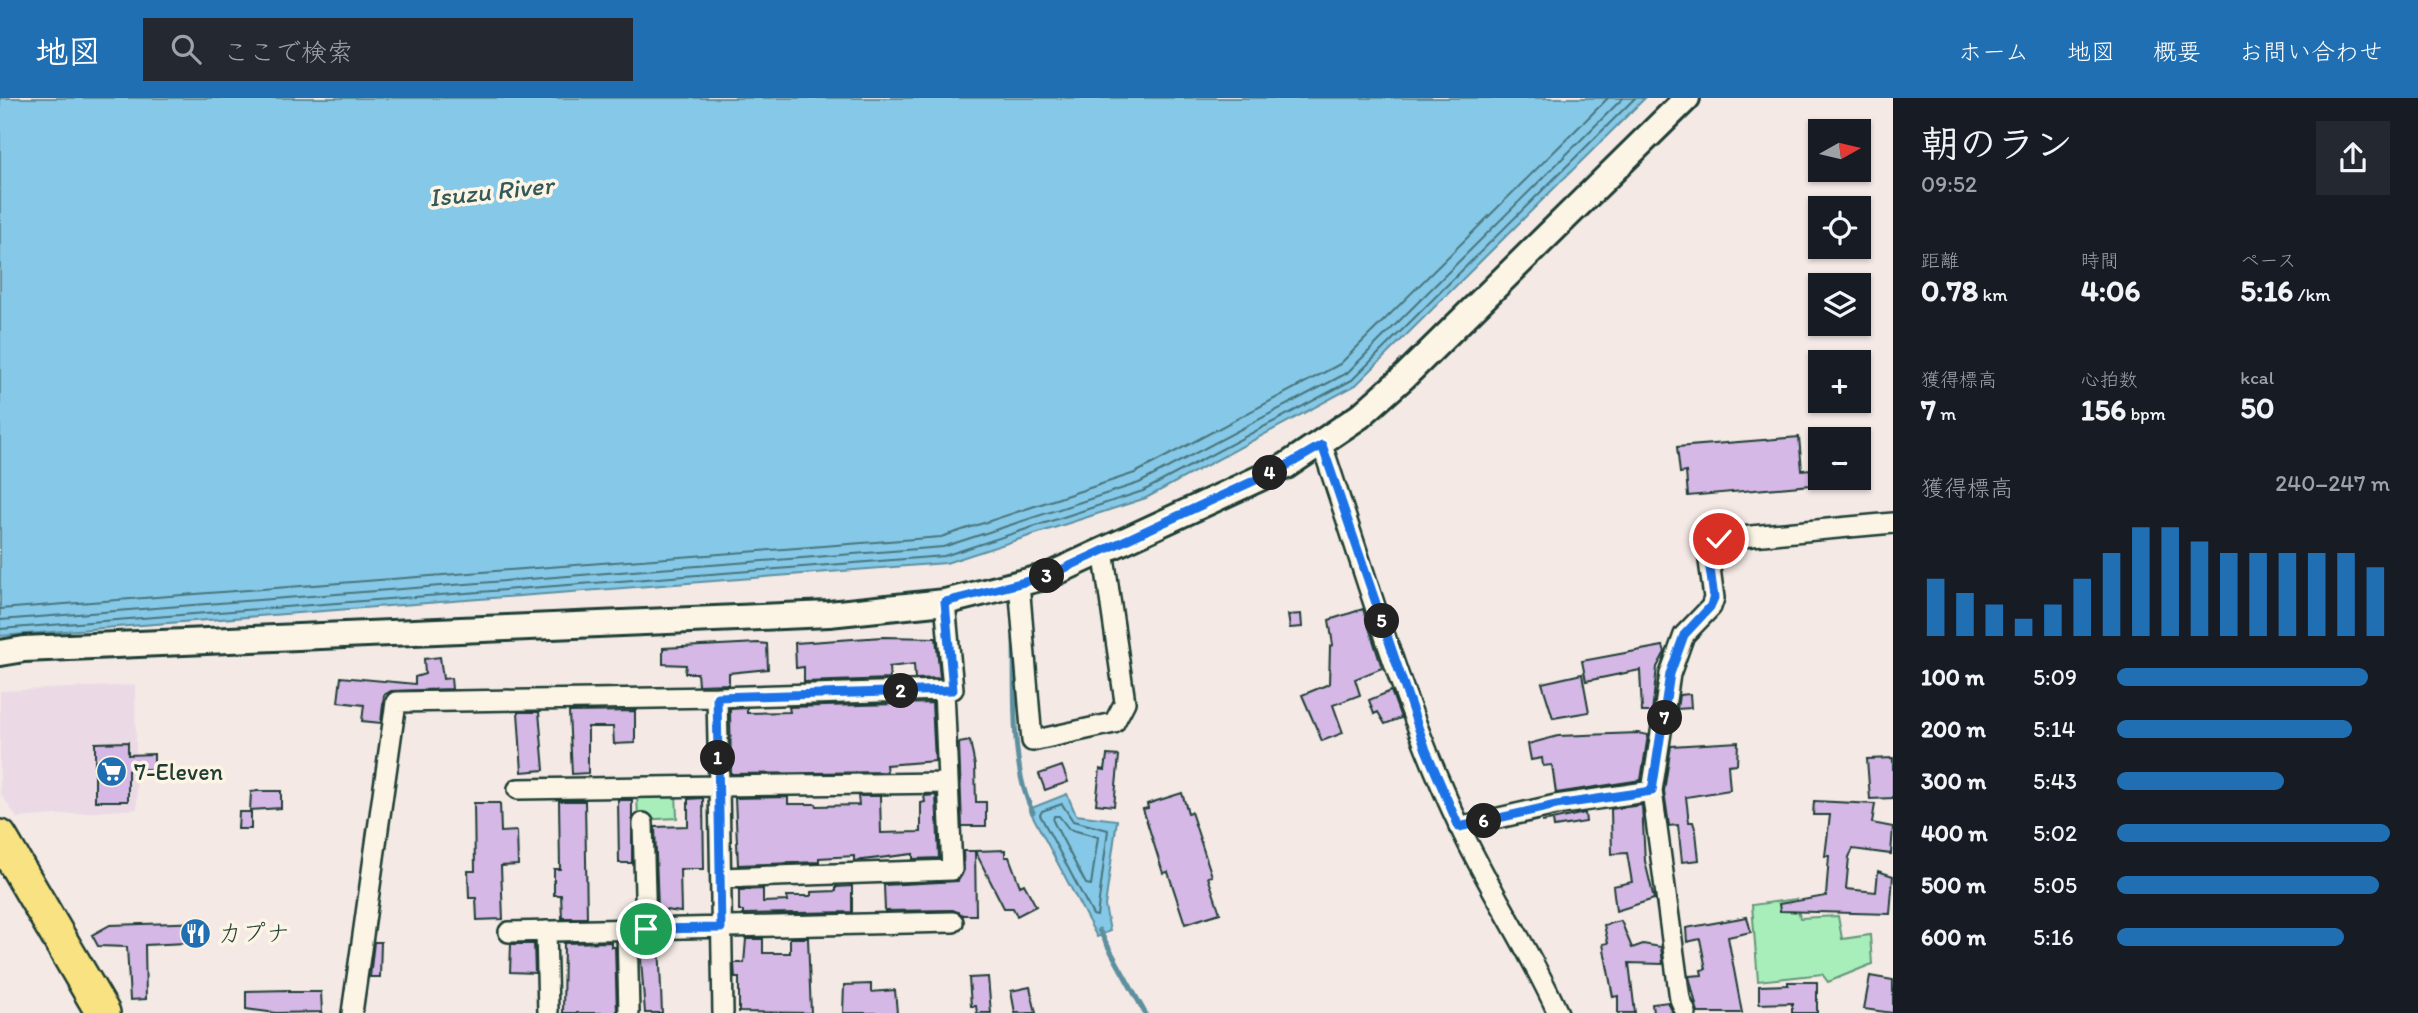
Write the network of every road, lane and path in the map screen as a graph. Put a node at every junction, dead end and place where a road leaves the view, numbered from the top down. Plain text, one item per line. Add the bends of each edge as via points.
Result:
1 (1687, 98) edge
2 (1322, 445) junction
3 (1893, 523) edge
4 (1103, 550) junction
5 (1019, 583) junction
6 (945, 602) junction
7 (0, 653) edge
8 (944, 690) junction
9 (717, 697) junction
10 (948, 783) junction
11 (719, 786) junction
12 (518, 789) dead end
13 (1652, 791) junction
14 (643, 823) dead end
15 (1459, 827) junction
16 (0, 836) edge
17 (721, 878) junction
18 (0, 881) edge
19 (953, 922) dead end
20 (721, 928) junction
21 (636, 929) junction
22 (546, 931) junction
23 (509, 932) dead end
24 (76, 1013) edge
25 (103, 1013) edge
26 (352, 1013) edge
27 (548, 1013) edge
28 (629, 1013) edge
29 (723, 1013) edge
30 (1558, 1013) edge
31 (1686, 1013) edge

1 - 2 street via 1404,377
2 - 4 street
2 - 15 street via 1426,750
3 - 13 street via 1719,539 1707,546 1714,598 1684,635 1670,674
4 - 5 street via 1048,576
4 - 5 street via 1125,702 1114,723 1032,741
5 - 6 street
6 - 7 street via 829,614
6 - 8 street via 953,690
8 - 9 street
8 - 10 street
9 - 11 street
9 - 26 street via 396,702
10 - 11 street
10 - 17 street via 952,870
11 - 12 street
11 - 17 street
13 - 15 street via 1556,805
13 - 31 street via 1680,999
14 - 21 street
15 - 30 street via 1533,958
16 - 25 highway
17 - 20 street
18 - 24 highway
19 - 20 street
20 - 21 street
20 - 29 street
21 - 22 street
21 - 28 street
22 - 23 street
22 - 27 street

